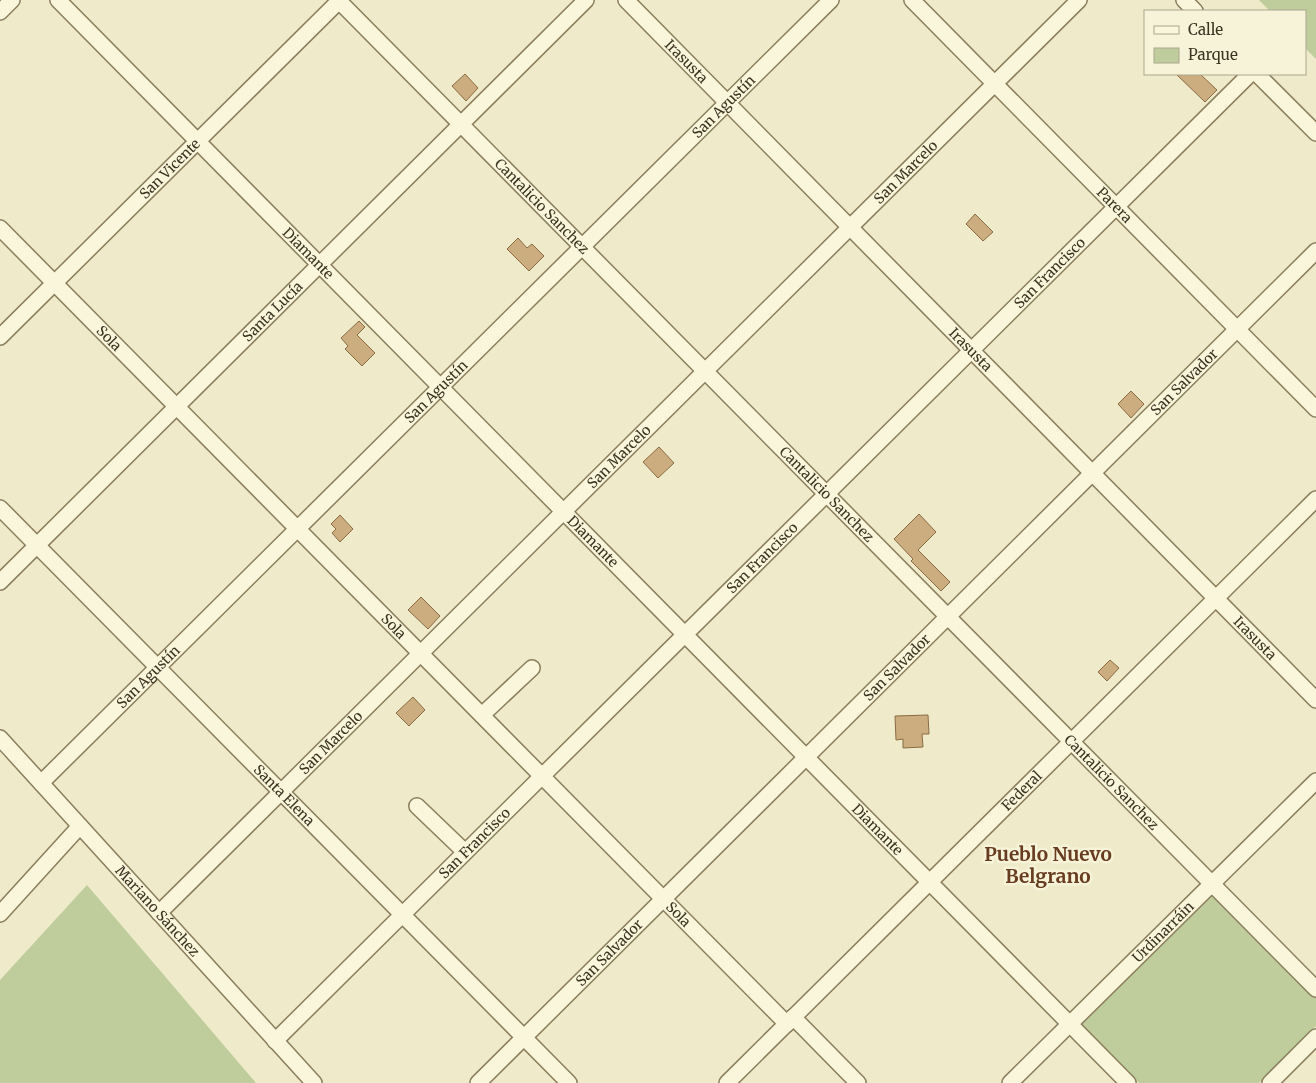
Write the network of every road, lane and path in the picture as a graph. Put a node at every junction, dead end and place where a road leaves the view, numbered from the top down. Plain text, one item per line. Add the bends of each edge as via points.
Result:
1 (12, 0) edge
2 (58, 0) edge
3 (339, 0) edge
4 (586, 0) edge
5 (626, 0) edge
6 (831, 0) edge
7 (912, 0) edge
8 (1079, 0) edge
9 (1184, 0) edge
10 (1194, 10) edge
11 (0, 12) edge
12 (1249, 75) edge
13 (1258, 75) edge
14 (994, 84) junction
15 (728, 103) junction
16 (461, 124) junction
17 (1316, 133) edge
18 (197, 141) junction
19 (1116, 206) junction
20 (850, 227) junction
21 (0, 228) edge
22 (582, 247) junction
23 (1316, 252) edge
24 (319, 265) junction
25 (54, 283) junction
26 (1238, 329) junction
27 (0, 337) edge
28 (971, 350) junction
29 (705, 371) junction
30 (440, 387) junction
31 (177, 406) junction
32 (1316, 409) edge
33 (1093, 473) junction
34 (826, 494) junction
35 (1316, 499) edge
36 (0, 508) edge
37 (563, 512) junction
38 (298, 529) junction
39 (37, 545) junction
40 (0, 582) edge
41 (1216, 598) junction
42 (948, 616) junction
43 (685, 634) junction
44 (420, 653) junction
45 (158, 668) junction
46 (532, 668) dead end
47 (1316, 700) edge
48 (482, 715) junction
49 (0, 738) edge
50 (1071, 741) junction
51 (806, 757) junction
52 (542, 776) junction
53 (1316, 781) edge
54 (41, 784) junction
55 (281, 792) junction
56 (416, 806) dead end
57 (80, 826) junction
58 (465, 852) junction
59 (930, 882) junction
60 (1212, 884) junction
61 (664, 899) junction
62 (159, 912) junction
63 (0, 914) edge
64 (402, 915) junction
65 (1316, 989) edge
66 (790, 1020) junction
67 (1070, 1024) junction
68 (1316, 1037) edge
69 (524, 1038) junction
70 (275, 1041) junction
71 (314, 1083) edge
72 (478, 1083) edge
73 (569, 1083) edge
74 (727, 1083) edge
75 (858, 1083) edge
76 (1010, 1083) edge
77 (1128, 1083) edge
78 (1270, 1083) edge

1 - 11 street
2 - 18 street, Diamante
3 - 16 street, Cantalicio Sanchez
3 - 18 street, San Vicente
4 - 16 street, Santa Lucía
5 - 15 street, Irasusta
6 - 15 street, San Agustín
7 - 14 street, Parera
8 - 14 street, San Marcelo
9 - 10 street
12 - 19 street, San Francisco
13 - 17 street
14 - 19 street, Parera
14 - 20 street, San Marcelo
15 - 20 street, Irasusta
15 - 22 street, San Agustín
16 - 22 street, Cantalicio Sanchez
16 - 24 street, Santa Lucía
18 - 24 street, Diamante
18 - 25 street, San Vicente
19 - 26 street, Parera
19 - 28 street, San Francisco
20 - 28 street, Irasusta
20 - 29 street, San Marcelo
21 - 25 street, Sola
22 - 29 street, Cantalicio Sanchez
22 - 30 street, San Agustín
23 - 26 street, San Salvador
24 - 30 street, Diamante
24 - 31 street, Santa Lucía
25 - 27 street, San Vicente
25 - 31 street, Sola
26 - 32 street, Parera
26 - 33 street, San Salvador
28 - 33 street, Irasusta
28 - 34 street, San Francisco
29 - 34 street, Cantalicio Sanchez
29 - 37 street, San Marcelo
30 - 37 street, Diamante
30 - 38 street, San Agustín
31 - 38 street, Sola
31 - 39 street, Santa Lucía
33 - 41 street, Irasusta
33 - 42 street, San Salvador
34 - 42 street, Cantalicio Sanchez
34 - 43 street, San Francisco
35 - 41 street, Federal
36 - 39 street, Santa Elena
37 - 43 street, Diamante
37 - 44 street, San Marcelo
38 - 44 street, Sola
38 - 45 street, San Agustín
39 - 40 street, Santa Lucía
39 - 45 street, Santa Elena
41 - 47 street, Irasusta
41 - 50 street, Federal
42 - 50 street, Cantalicio Sanchez
42 - 51 street, San Salvador
43 - 51 street, Diamante
43 - 52 street, San Francisco
44 - 48 street, Sola
44 - 55 street, San Marcelo
45 - 54 street, San Agustín
45 - 55 street, Santa Elena
46 - 48 street
48 - 52 street, Sola
49 - 54 street, Mariano Sánchez
50 - 59 street, Federal
50 - 60 street, Cantalicio Sanchez
51 - 59 street, Diamante
51 - 61 street, San Salvador
52 - 58 street, San Francisco
52 - 61 street, Sola
53 - 60 street, Urdinarráin
54 - 57 street, Mariano Sánchez
55 - 62 street, San Marcelo
55 - 64 street, Santa Elena
56 - 58 street
57 - 62 street, Mariano Sánchez
57 - 63 street
58 - 64 street, San Francisco
59 - 66 street, Federal
59 - 67 street, Diamante
60 - 65 street, Cantalicio Sanchez
60 - 67 street, Urdinarráin
61 - 66 street, Sola
61 - 69 street, San Salvador
62 - 70 street, Mariano Sánchez
64 - 69 street, Santa Elena
64 - 70 street, San Francisco
66 - 74 street, Federal
66 - 75 street, Sola
67 - 76 street, Urdinarráin
67 - 77 street, Diamante
68 - 78 street
69 - 72 street, San Salvador
69 - 73 street, Santa Elena
70 - 71 street, Mariano Sánchez

